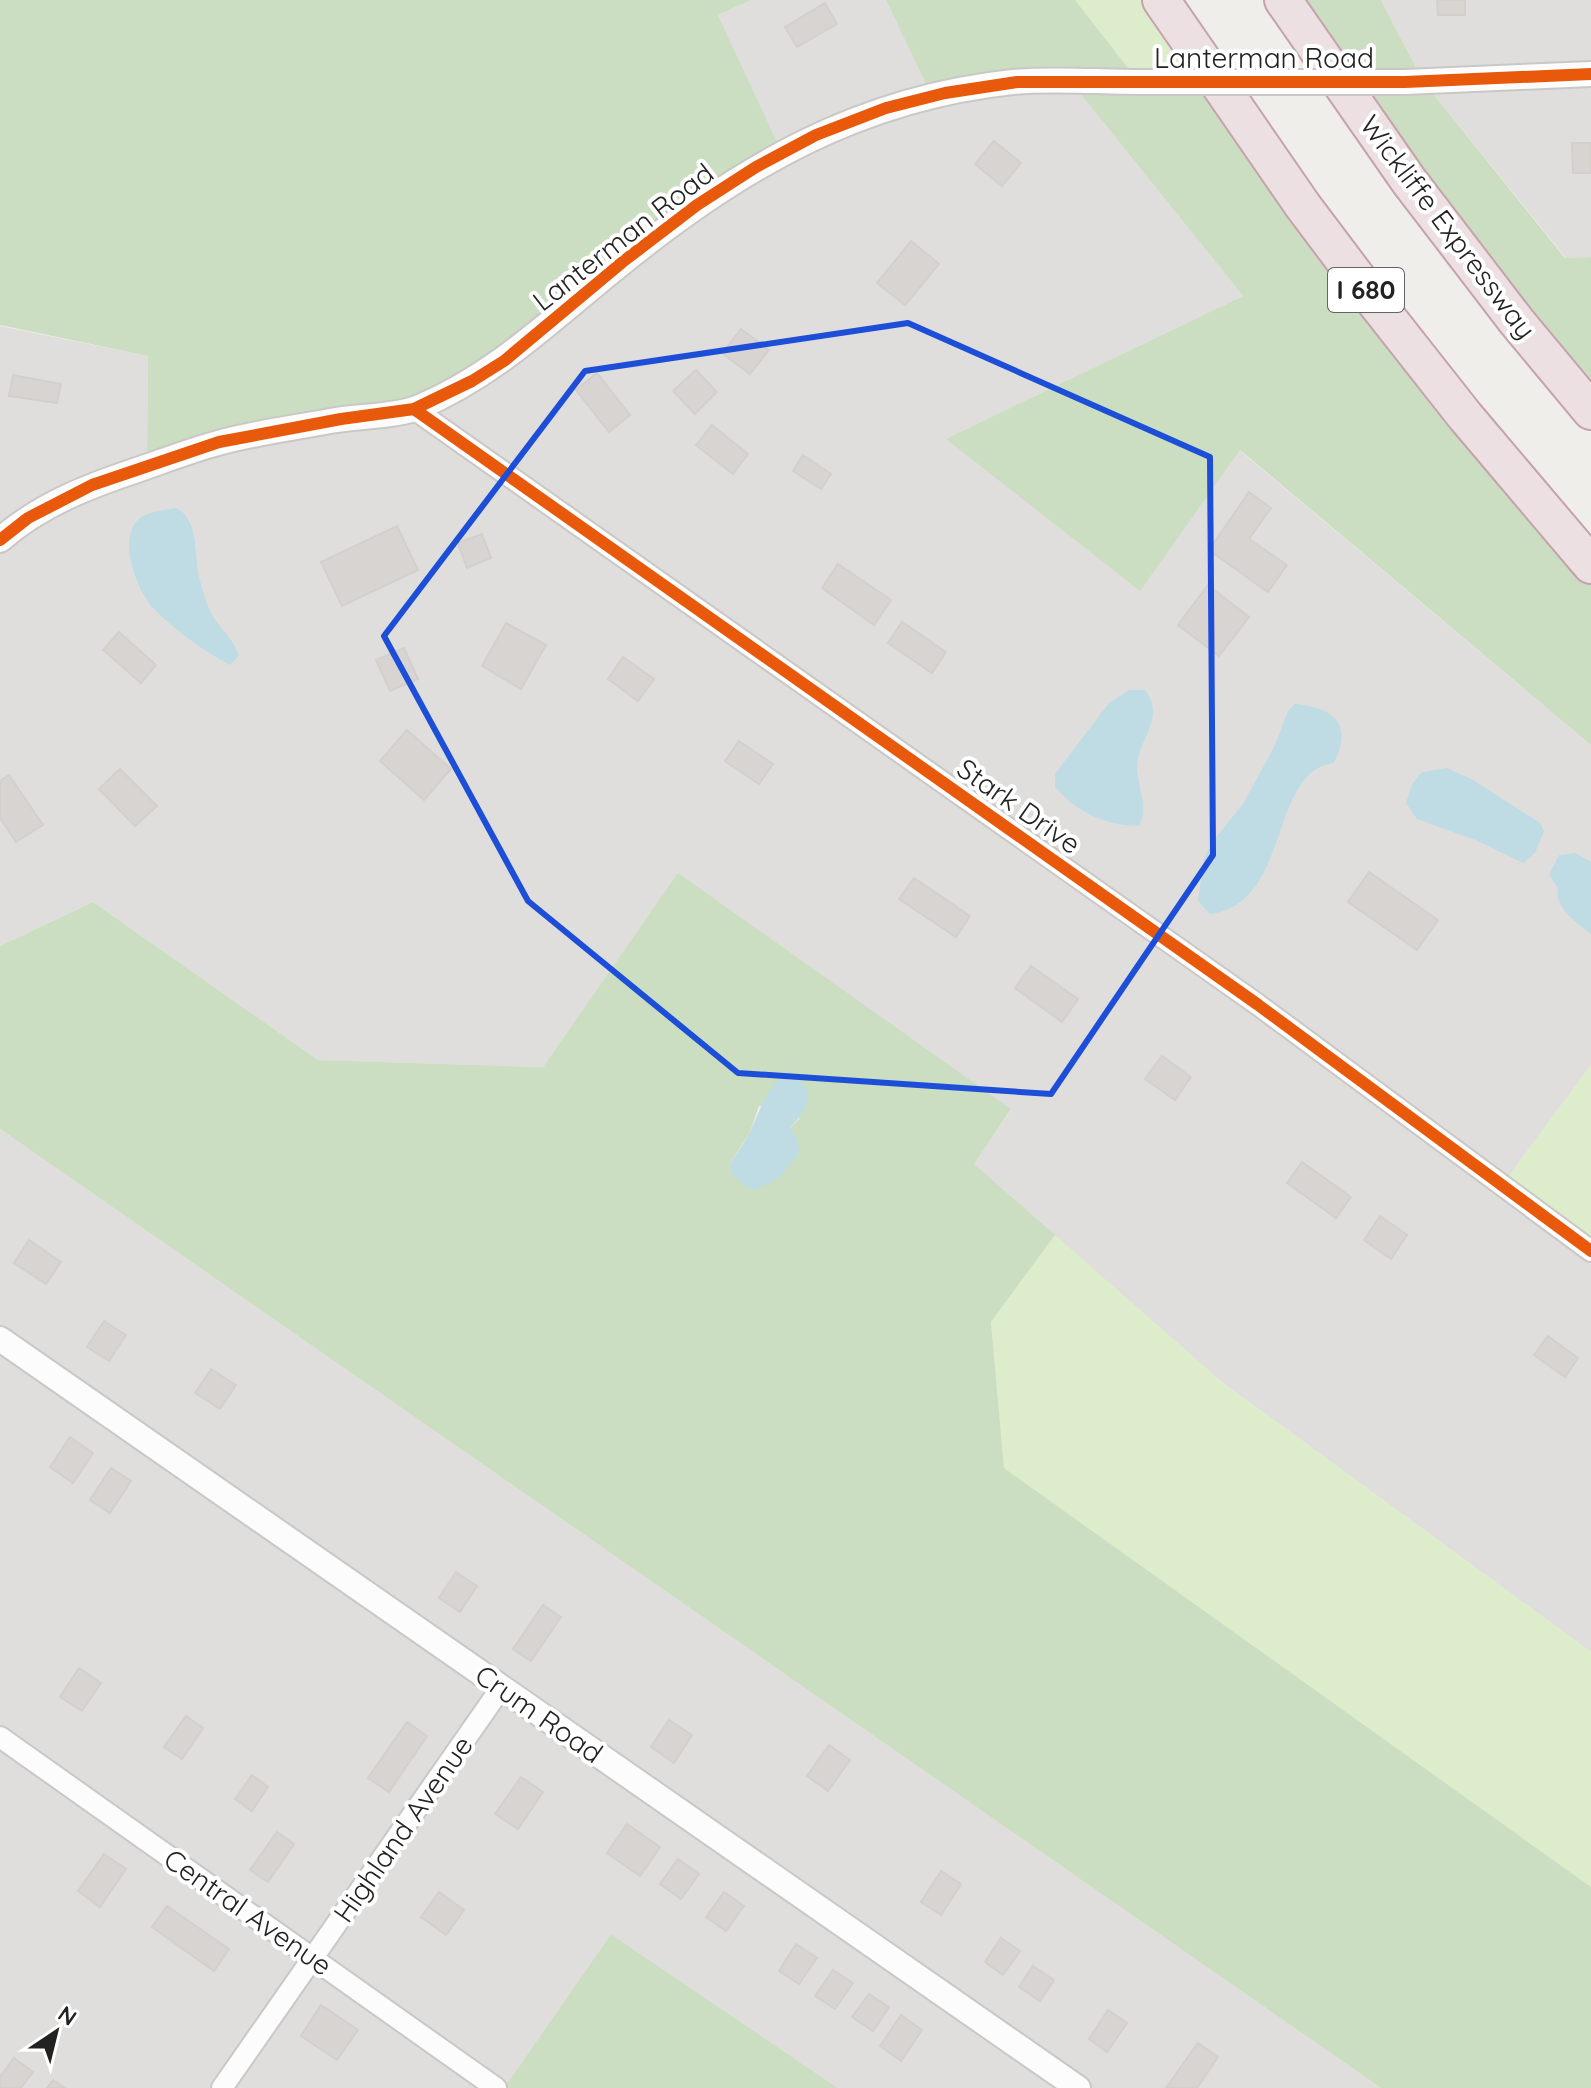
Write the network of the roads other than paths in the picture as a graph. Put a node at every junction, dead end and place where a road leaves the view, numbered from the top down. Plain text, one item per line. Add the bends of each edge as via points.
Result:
1 (1161, 0) edge
2 (1283, 0) edge
3 (1591, 74) edge
4 (414, 409) junction
5 (1591, 411) edge
6 (0, 540) edge
7 (1591, 565) edge
8 (1591, 1251) edge
9 (0, 1339) edge
10 (501, 1688) junction
11 (0, 1737) edge
12 (313, 1958) junction
13 (222, 2088) edge
14 (496, 2088) edge
15 (1078, 2088) edge

1 - 7 highway, I 680 via 1376,303
2 - 5 highway, Wickliffe Expressway via 1409,181
3 - 4 street, Lanterman Road, bridge via 1405,82 1017,82 886,108 816,135 756,167 625,260 504,361
4 - 6 street, Lanterman Road via 205,447 92,485 38,512
4 - 8 street, Stark Drive via 1257,1004
9 - 10 street, Crum Road
10 - 12 street, Highland Avenue
10 - 15 street, Crum Road
11 - 12 street, Central Avenue
12 - 13 street, Highland Avenue
12 - 14 street, Central Avenue

